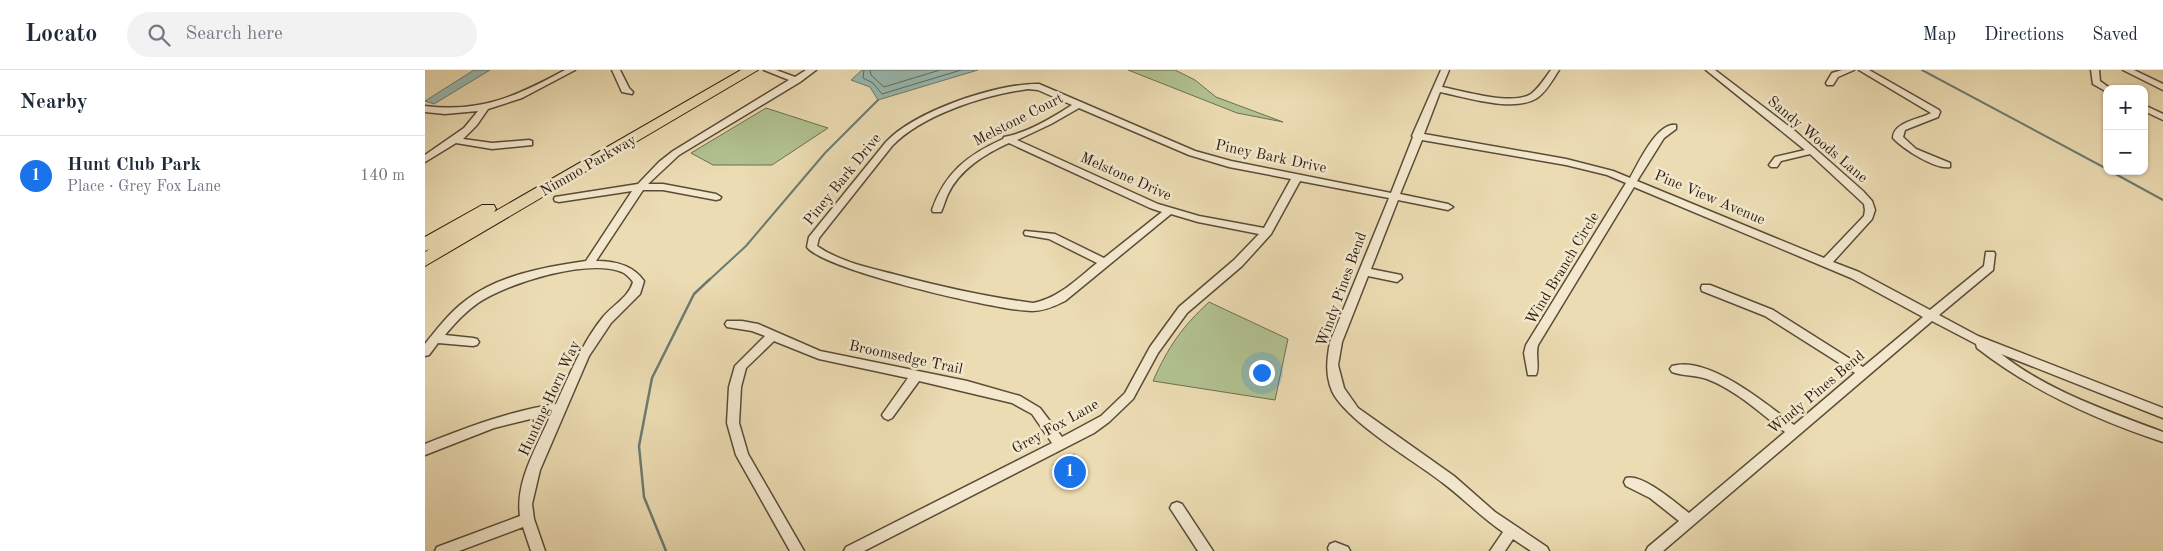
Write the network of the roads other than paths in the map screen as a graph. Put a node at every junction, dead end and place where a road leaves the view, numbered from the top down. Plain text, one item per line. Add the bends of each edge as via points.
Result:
1 (571, 70) edge
2 (616, 70) edge
3 (732, 70) edge
4 (751, 70) edge
5 (768, 70) edge
6 (813, 70) edge
7 (1445, 70) edge
8 (1555, 70) edge
9 (1710, 70) edge
10 (1850, 70) edge
11 (1863, 70) edge
12 (2095, 70) edge
13 (2127, 70) edge
14 (797, 80) junction
15 (1830, 83) dead end
16 (2103, 87) edge
17 (2163, 87) edge
18 (1436, 89) junction
19 (629, 92) dead end
20 (1079, 104) junction
21 (485, 107) junction
22 (425, 109) edge
23 (2148, 110) edge
24 (2163, 117) edge
25 (1673, 127) dead end
26 (1417, 136) junction
27 (1007, 139) junction
28 (454, 140) junction
29 (529, 143) dead end
30 (1812, 151) junction
31 (425, 159) edge
32 (1774, 165) dead end
33 (1947, 165) dead end
34 (1297, 178) junction
35 (1631, 182) junction
36 (640, 186) junction
37 (1393, 196) junction
38 (716, 197) dead end
39 (559, 199) dead end
40 (1448, 207) dead end
41 (937, 210) dead end
42 (1169, 211) junction
43 (1267, 232) junction
44 (1029, 233) dead end
45 (425, 244) edge
46 (1990, 254) dead end
47 (425, 260) edge
48 (1105, 263) junction
49 (1825, 263) junction
50 (589, 264) junction
51 (1363, 271) junction
52 (1397, 278) dead end
53 (1707, 288) dead end
54 (1933, 317) junction
55 (731, 324) dead end
56 (772, 336) junction
57 (436, 339) junction
58 (1974, 339) junction
59 (473, 342) dead end
60 (425, 352) edge
61 (1676, 369) dead end
62 (1532, 372) dead end
63 (1865, 373) junction
64 (916, 376) junction
65 (561, 408) junction
66 (2163, 413) edge
67 (888, 415) dead end
68 (1794, 432) junction
69 (2163, 437) edge
70 (1060, 444) junction
71 (425, 450) edge
72 (1631, 482) dead end
73 (1177, 508) dead end
74 (527, 519) junction
75 (1689, 521) junction
76 (1512, 530) junction
77 (442, 551) edge
78 (538, 551) edge
79 (797, 551) edge
80 (851, 551) edge
81 (1206, 551) edge
82 (1497, 551) edge
83 (1542, 551) edge
84 (1653, 551) edge

1 - 21 street via 525,95
2 - 19 street
3 - 45 highway, Nimmo Parkway
4 - 47 highway, Nimmo Parkway
5 - 14 street
6 - 14 street
7 - 18 street, Windy Pines Bend
8 - 18 street via 1536,94 1522,100
9 - 30 street, Sandy Woods Lane
10 - 15 street via 1835,75
11 - 33 street via 1933,110 1936,114 1899,130 1897,134 1901,142
12 - 16 street via 2096,82
13 - 17 street
14 - 36 street via 676,153
18 - 26 street, Windy Pines Bend
20 - 27 street, Melstone Court via 1045,124
20 - 34 street, Piney Bark Drive via 1191,153
20 - 48 street, Piney Bark Drive via 1039,87 1026,86 921,120 889,144 814,237 812,246 817,254 875,274 1033,307 1057,301
21 - 22 street via 459,112
21 - 28 street via 475,122
23 - 24 street
25 - 35 street, Wind Branch Circle via 1660,136
26 - 35 street, Pine View Avenue via 1566,162
26 - 37 street, Windy Pines Bend
27 - 41 street, Melstone Court via 985,150 962,168 947,186
27 - 42 street, Melstone Drive
28 - 29 street via 492,146
28 - 31 street
30 - 32 street via 1778,159
30 - 49 street, Sandy Woods Lane via 1866,199 1871,209 1868,217
34 - 37 street, Piney Bark Drive
34 - 43 street, Grey Fox Lane
35 - 49 street, Pine View Avenue
35 - 62 street, Wind Branch Circle via 1532,345 1529,353
36 - 38 street
36 - 39 street
36 - 50 street
37 - 40 street, Piney Bark Drive
37 - 51 street, Windy Pines Bend
42 - 43 street, Melstone Drive
42 - 48 street, Piney Bark Drive
43 - 70 street, Grey Fox Lane via 1238,263 1183,310 1154,350 1135,388 1118,408 1090,429
44 - 48 street via 1051,236
46 - 54 street, Windy Pines Bend via 1989,267
49 - 54 street, Pine View Avenue via 1875,285
50 - 57 street, Hunting Horn Way via 553,270 489,290 464,308
50 - 65 street, Hunting Horn Way via 625,269 636,276 639,286 597,333 570,383
51 - 52 street
51 - 76 street, Windy Pines Bend via 1333,354 1332,365 1341,395 1364,420 1449,480 1479,508
53 - 63 street via 1769,313
54 - 58 street, Pine View Avenue
54 - 63 street, Windy Pines Bend
55 - 56 street, Broomsedge Trail via 754,327
56 - 64 street, Broomsedge Trail via 819,355
56 - 79 street via 741,366 735,387 733,423 742,455
57 - 59 street
57 - 60 street, Hunting Horn Way
58 - 66 street, Pine View Avenue
58 - 69 street, Pine View Avenue via 2001,360 2064,396
61 - 68 street via 1705,373 1728,383
63 - 68 street, Windy Pines Bend
64 - 67 street
64 - 70 street, Broomsedge Trail via 1016,399 1036,412
65 - 71 street via 534,411 495,422
65 - 74 street, Hunting Horn Way via 527,491
68 - 75 street, Windy Pines Bend
70 - 80 street, Grey Fox Lane
72 - 75 street via 1655,494
73 - 81 street
74 - 77 street
74 - 78 street, Hunting Horn Way
75 - 84 street, Windy Pines Bend
76 - 82 street
76 - 83 street, Windy Pines Bend

